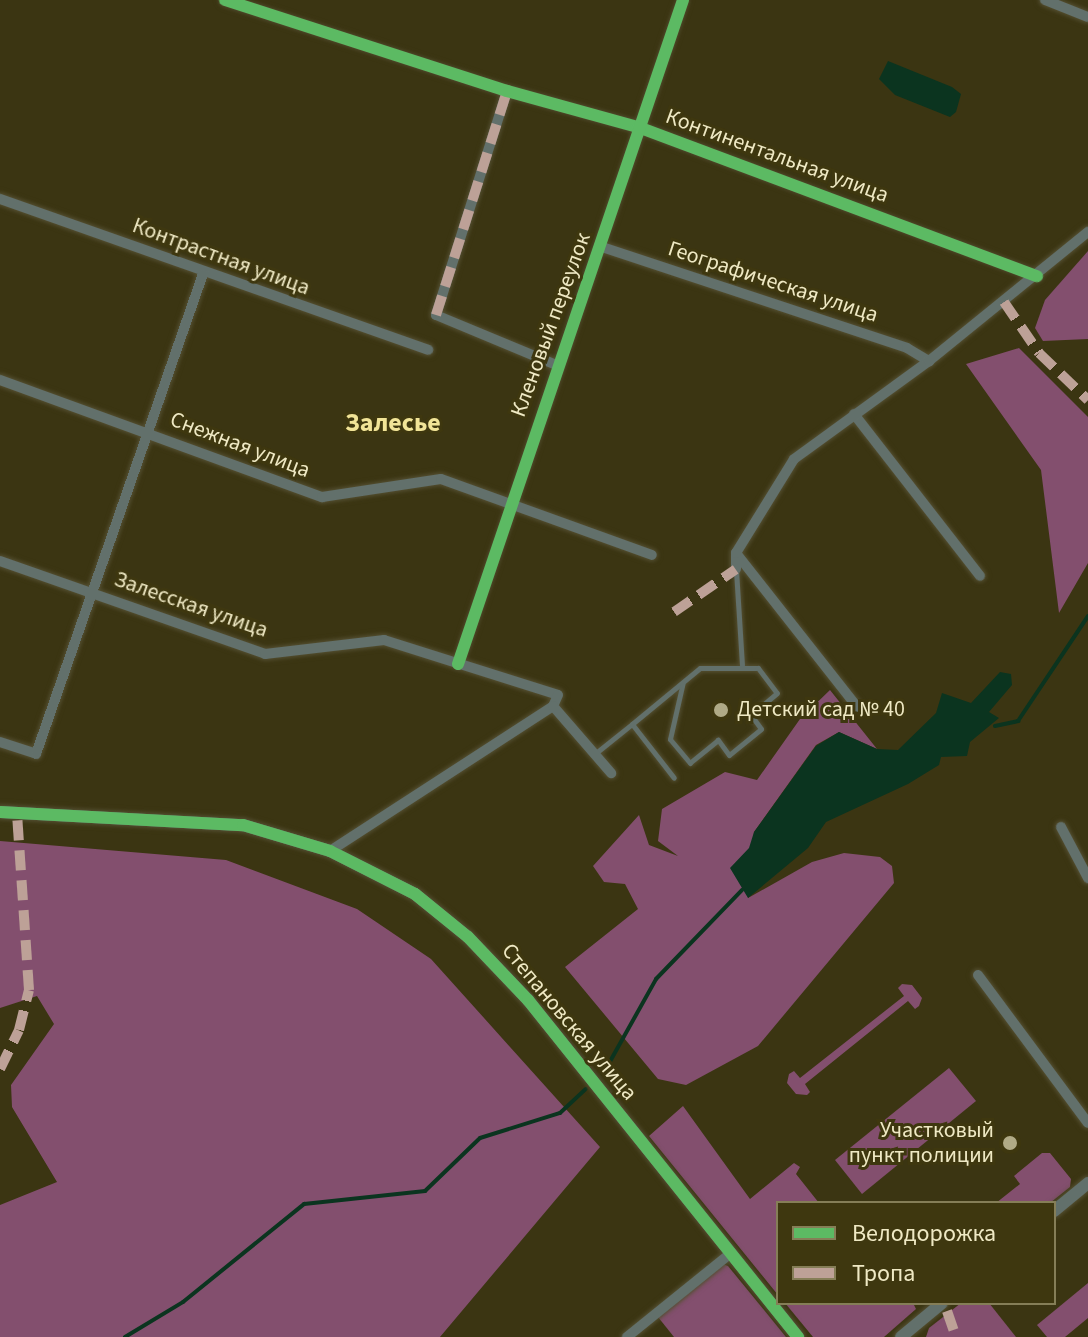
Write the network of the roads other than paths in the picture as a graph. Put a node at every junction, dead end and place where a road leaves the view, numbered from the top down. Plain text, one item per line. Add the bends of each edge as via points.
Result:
1 (225, 0) edge
2 (683, 0) edge
3 (1045, 0) edge
4 (1088, 17) edge
5 (507, 91) junction
6 (638, 127) junction
7 (0, 199) edge
8 (1088, 232) edge
9 (602, 247) junction
10 (203, 274) junction
11 (1037, 276) junction
12 (428, 350) dead end
13 (929, 361) junction
14 (556, 365) junction
15 (0, 380) edge
16 (854, 414) junction
17 (149, 431) junction
18 (508, 505) junction
19 (736, 553) junction
20 (652, 555) dead end
21 (0, 561) edge
22 (736, 569) joint
23 (980, 576) dead end
24 (92, 592) junction
25 (458, 664) junction
26 (742, 665) junction
27 (683, 682) junction
28 (553, 706) junction
29 (857, 707) dead end
30 (632, 724) junction
31 (0, 742) edge
32 (597, 752) junction
33 (611, 773) dead end
34 (674, 778) dead end
35 (0, 812) edge
36 (1061, 827) dead end
37 (330, 851) junction
38 (1088, 878) edge
39 (978, 975) dead end
40 (1088, 1123) edge
41 (1088, 1183) edge
42 (1056, 1209) edge
43 (731, 1253) junction
44 (940, 1305) edge
45 (627, 1337) edge
46 (798, 1337) edge
47 (901, 1337) edge

1 - 5 street, Континентальная улица
2 - 6 street, Кленовый переулок
3 - 4 street
5 - 6 street, Континентальная улица
5 - 14 street via 436,315
6 - 9 street, Кленовый переулок
6 - 11 street, Континентальная улица
7 - 10 street, Контрастная улица
8 - 11 street
9 - 13 street, Географическая улица via 907,348
9 - 14 street, Кленовый переулок
10 - 12 street, Контрастная улица
10 - 17 street
11 - 13 street
13 - 16 street
14 - 18 street, Кленовый переулок
15 - 17 street, Снежная улица
16 - 19 street via 794,459
16 - 23 street
17 - 18 street, Снежная улица via 322,497 441,479
17 - 24 street
18 - 20 street, Снежная улица
18 - 25 street, Кленовый переулок
19 - 22 street
19 - 29 street
21 - 24 street, Залесская улица
22 - 26 lane
24 - 25 street, Залесская улица via 265,654 384,640
24 - 31 street via 36,754
25 - 28 street, Залесская улица via 558,695
26 - 27 lane via 700,668
26 - 27 lane via 758,668 777,693 751,715 761,729 729,755 718,740 690,763 670,739
27 - 30 lane
28 - 32 street
28 - 37 street
30 - 32 lane
30 - 34 lane
32 - 33 street
35 - 37 street, Степановская улица via 243,825
36 - 38 street
37 - 43 street, Степановская улица via 415,894 499,968
39 - 40 street
41 - 42 street
43 - 45 street
43 - 46 street, Степановская улица
44 - 47 street

